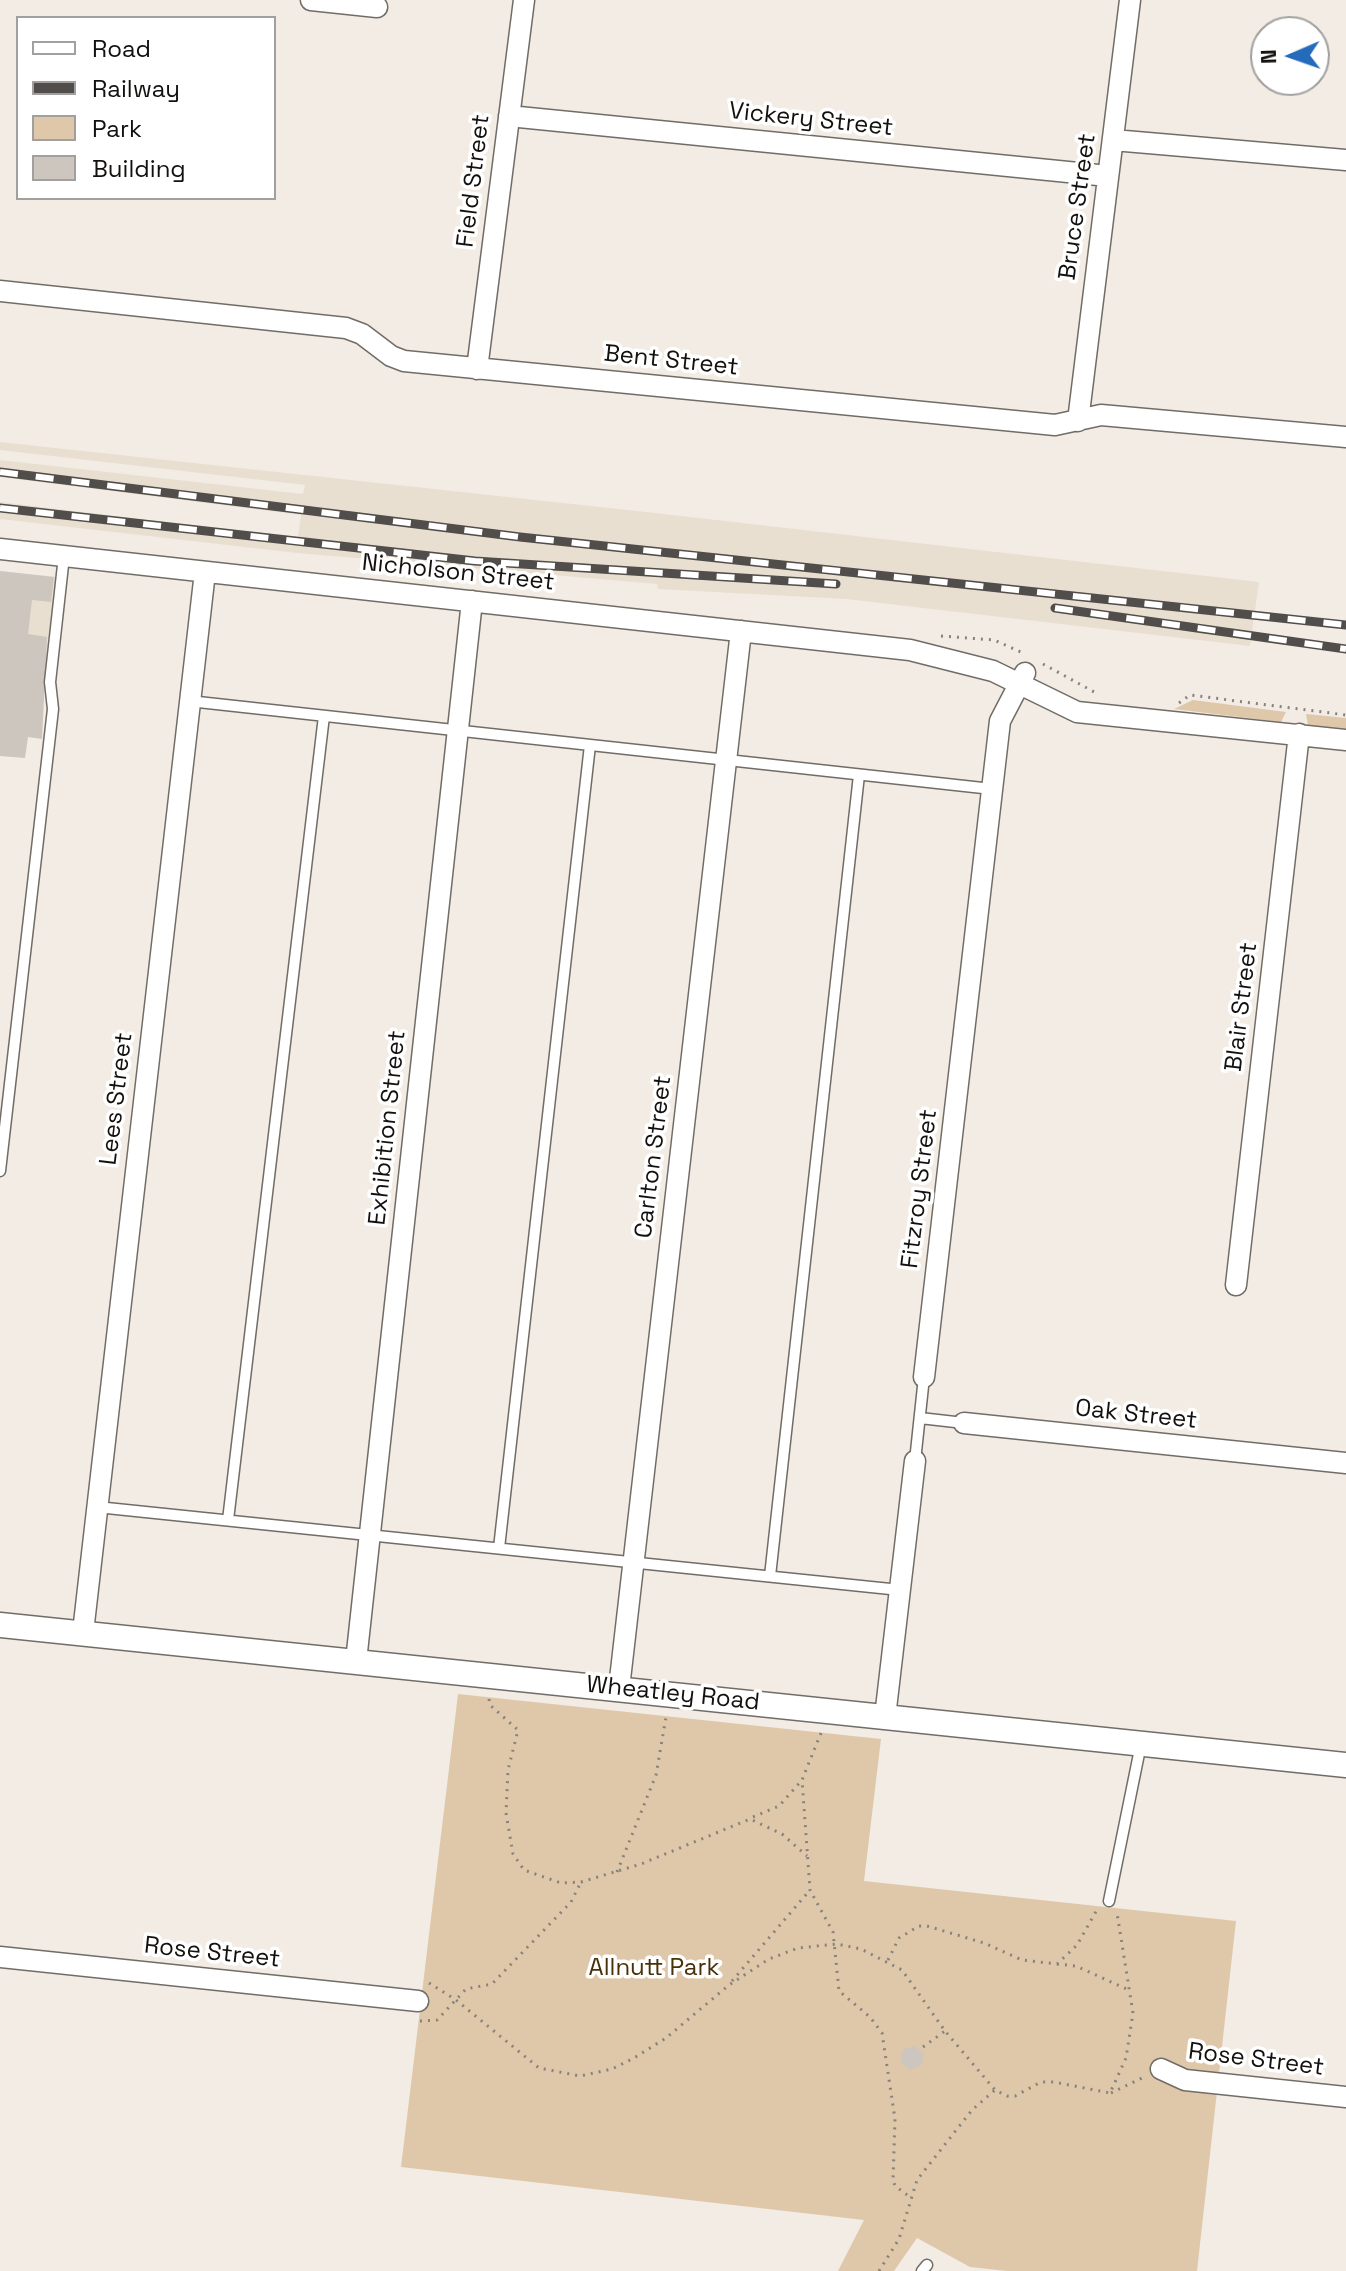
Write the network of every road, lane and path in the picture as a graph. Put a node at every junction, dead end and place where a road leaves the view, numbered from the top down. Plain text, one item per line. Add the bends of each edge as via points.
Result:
1 (311, 0) edge
2 (524, 0) edge
3 (1130, 0) edge
4 (377, 7) dead end
5 (509, 116) junction
6 (1113, 140) junction
7 (1346, 160) edge
8 (1108, 176) junction
9 (0, 291) edge
10 (477, 369) junction
11 (1078, 421) junction
12 (1346, 437) edge
13 (0, 549) edge
14 (64, 556) junction
15 (205, 572) junction
16 (472, 601) junction
17 (741, 631) junction
18 (1022, 679) junction
19 (1190, 695) dead end
20 (189, 701) junction
21 (1346, 715) edge
22 (324, 716) junction
23 (458, 730) junction
24 (1299, 734) junction
25 (1346, 740) edge
26 (590, 745) junction
27 (726, 760) junction
28 (859, 775) junction
29 (992, 789) junction
30 (0, 1171) edge
31 (1236, 1285) dead end
32 (924, 1377) joint
33 (920, 1418) junction
34 (964, 1423) joint
35 (915, 1461) joint
36 (1346, 1463) edge
37 (97, 1507) junction
38 (228, 1520) junction
39 (369, 1534) junction
40 (499, 1548) junction
41 (634, 1562) junction
42 (770, 1576) junction
43 (900, 1590) junction
44 (0, 1625) edge
45 (83, 1632) junction
46 (356, 1661) junction
47 (619, 1688) junction
48 (489, 1695) dead end
49 (830, 1711) junction
50 (667, 1714) dead end
51 (885, 1717) junction
52 (1141, 1744) junction
53 (1346, 1765) edge
54 (802, 1780) junction
55 (750, 1819) junction
56 (809, 1858) junction
57 (617, 1872) junction
58 (581, 1882) junction
59 (810, 1890) junction
60 (1109, 1901) junction
61 (837, 1944) junction
62 (0, 1957) edge
63 (888, 1960) junction
64 (1057, 1964) junction
65 (729, 1985) junction
66 (1131, 1991) junction
67 (456, 2000) junction
68 (420, 2002) junction
69 (945, 2031) junction
70 (923, 2047) dead end
71 (1161, 2069) joint
72 (995, 2090) junction
73 (1110, 2093) junction
74 (1346, 2097) edge
75 (910, 2197) junction
76 (879, 2271) edge

1 - 4 street
2 - 5 street, Field Street
3 - 6 street, Bruce Street
5 - 8 street, Vickery Street
5 - 10 street, Field Street
6 - 7 street
6 - 8 street, Bruce Street
8 - 11 street, Bruce Street
9 - 10 street, Bent Street via 346,328 397,359
10 - 11 street, Bent Street via 1055,425
11 - 12 street, Bent Street via 1101,415
13 - 14 street, Nicholson Street
14 - 15 street, Nicholson Street
14 - 30 lane via 50,682 53,709
15 - 16 street, Nicholson Street
15 - 20 street, Lees Street
16 - 17 street, Nicholson Street
16 - 23 street, Exhibition Street
17 - 18 street, Nicholson Street via 988,655
17 - 27 street, Carlton Street
18 - 24 street, Nicholson Street via 1120,715
18 - 29 street, Fitzroy Street via 1000,721
19 - 21 path
20 - 22 lane
20 - 37 street, Lees Street
22 - 23 lane
22 - 38 lane
23 - 26 lane
23 - 39 street, Exhibition Street
24 - 25 street, Nicholson Street
24 - 31 street, Blair Street
26 - 27 lane
26 - 40 lane
27 - 28 lane
27 - 41 street, Carlton Street
28 - 29 lane
28 - 42 lane
29 - 32 street, Fitzroy Street
32 - 33 lane, Fitzroy Street
33 - 34 lane, Oak Street
33 - 35 lane, Fitzroy Street
34 - 36 street, Oak Street
35 - 43 street, Fitzroy Street
37 - 38 lane
37 - 45 street, Lees Street
38 - 39 lane
39 - 40 lane
39 - 46 street, Exhibition Street
40 - 41 lane
41 - 42 lane
41 - 47 street, Carlton Street
42 - 43 lane
43 - 51 street, Fitzroy Street
44 - 45 street, Wheatley Road
45 - 46 street, Wheatley Road
46 - 47 street, Wheatley Road
47 - 49 street, Wheatley Road
48 - 58 path via 490,1705 518,1730 505,1796 516,1861 524,1870 551,1880
49 - 51 street, Wheatley Road
49 - 54 path
50 - 57 path via 656,1775
51 - 52 street, Wheatley Road
52 - 53 street, Wheatley Road
52 - 60 lane
54 - 55 path via 779,1806
54 - 56 path
55 - 56 path via 782,1834
55 - 57 path
56 - 59 path
57 - 58 path
58 - 67 path via 571,1902 492,1984 466,1989
59 - 61 path
59 - 65 path
60 - 64 path via 1098,1908 1077,1945
60 - 66 path via 1121,1921
61 - 63 path
61 - 65 path via 786,1951
61 - 75 path via 839,1991 882,2033 895,2119 893,2180
62 - 68 street, Rose Street
63 - 64 path via 899,1938 927,1926 1022,1960
63 - 69 path via 913,1983
64 - 66 path via 1076,1966
65 - 67 path via 634,2058 580,2076 539,2068
66 - 73 path via 1126,2058
67 - 68 path
67 - 68 path via 437,2020
69 - 70 path
69 - 72 path
71 - 73 path
71 - 74 street, Rose Street via 1185,2080
72 - 73 path via 1015,2096 1041,2082 1054,2082
72 - 75 path via 934,2155
75 - 76 path via 899,2239

